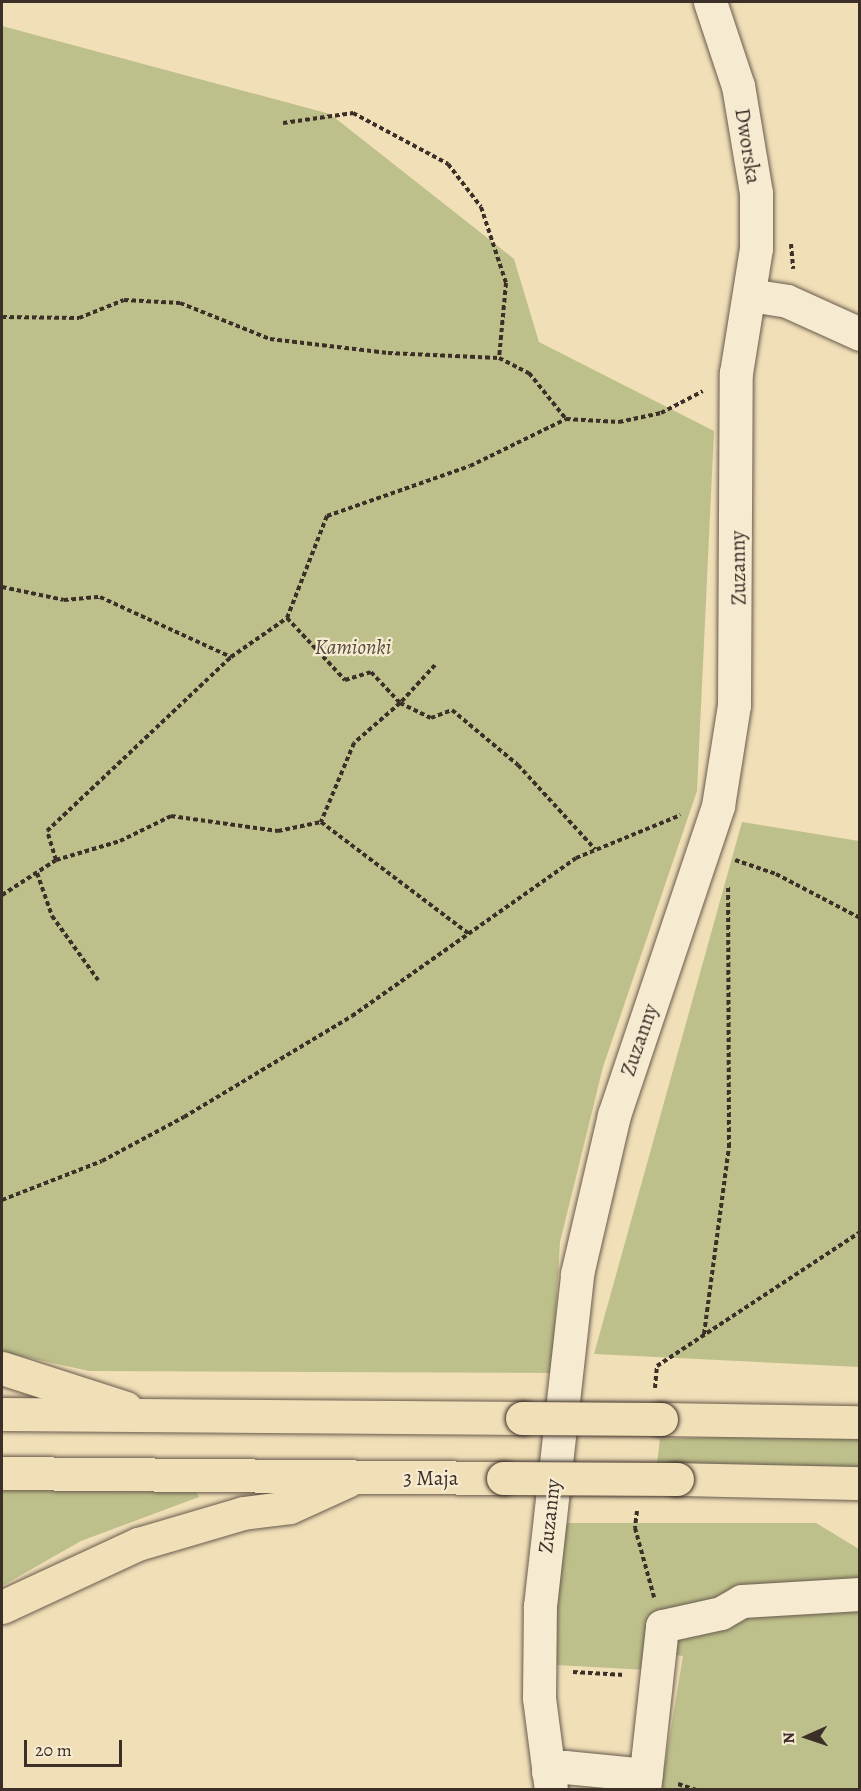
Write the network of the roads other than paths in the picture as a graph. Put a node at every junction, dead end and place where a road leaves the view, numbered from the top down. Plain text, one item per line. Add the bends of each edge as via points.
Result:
1 (710, 2) edge
2 (750, 295) junction
3 (860, 334) edge
4 (2, 1368) edge
5 (2, 1414) edge
6 (147, 1416) junction
7 (860, 1422) edge
8 (2, 1473) edge
9 (354, 1477) junction
10 (860, 1483) edge
11 (860, 1594) edge
12 (2, 1607) edge
13 (550, 1781) edge
14 (645, 1782) edge

1 - 2 street, Dworska via 738,87 750,147 756,248
2 - 3 street via 787,301
2 - 13 street, Zuzanny via 736,373 739,637 718,806 591,1198 564,1366 540,1606 540,1677
4 - 6 main road
5 - 6 main road
6 - 7 main road, bridge
8 - 9 main road, 3 Maja
9 - 10 main road, 3 Maja, bridge
9 - 12 main road via 290,1507 243,1513 138,1544
11 - 14 street via 742,1601 721,1613 662,1626
13 - 14 street via 565,1767

